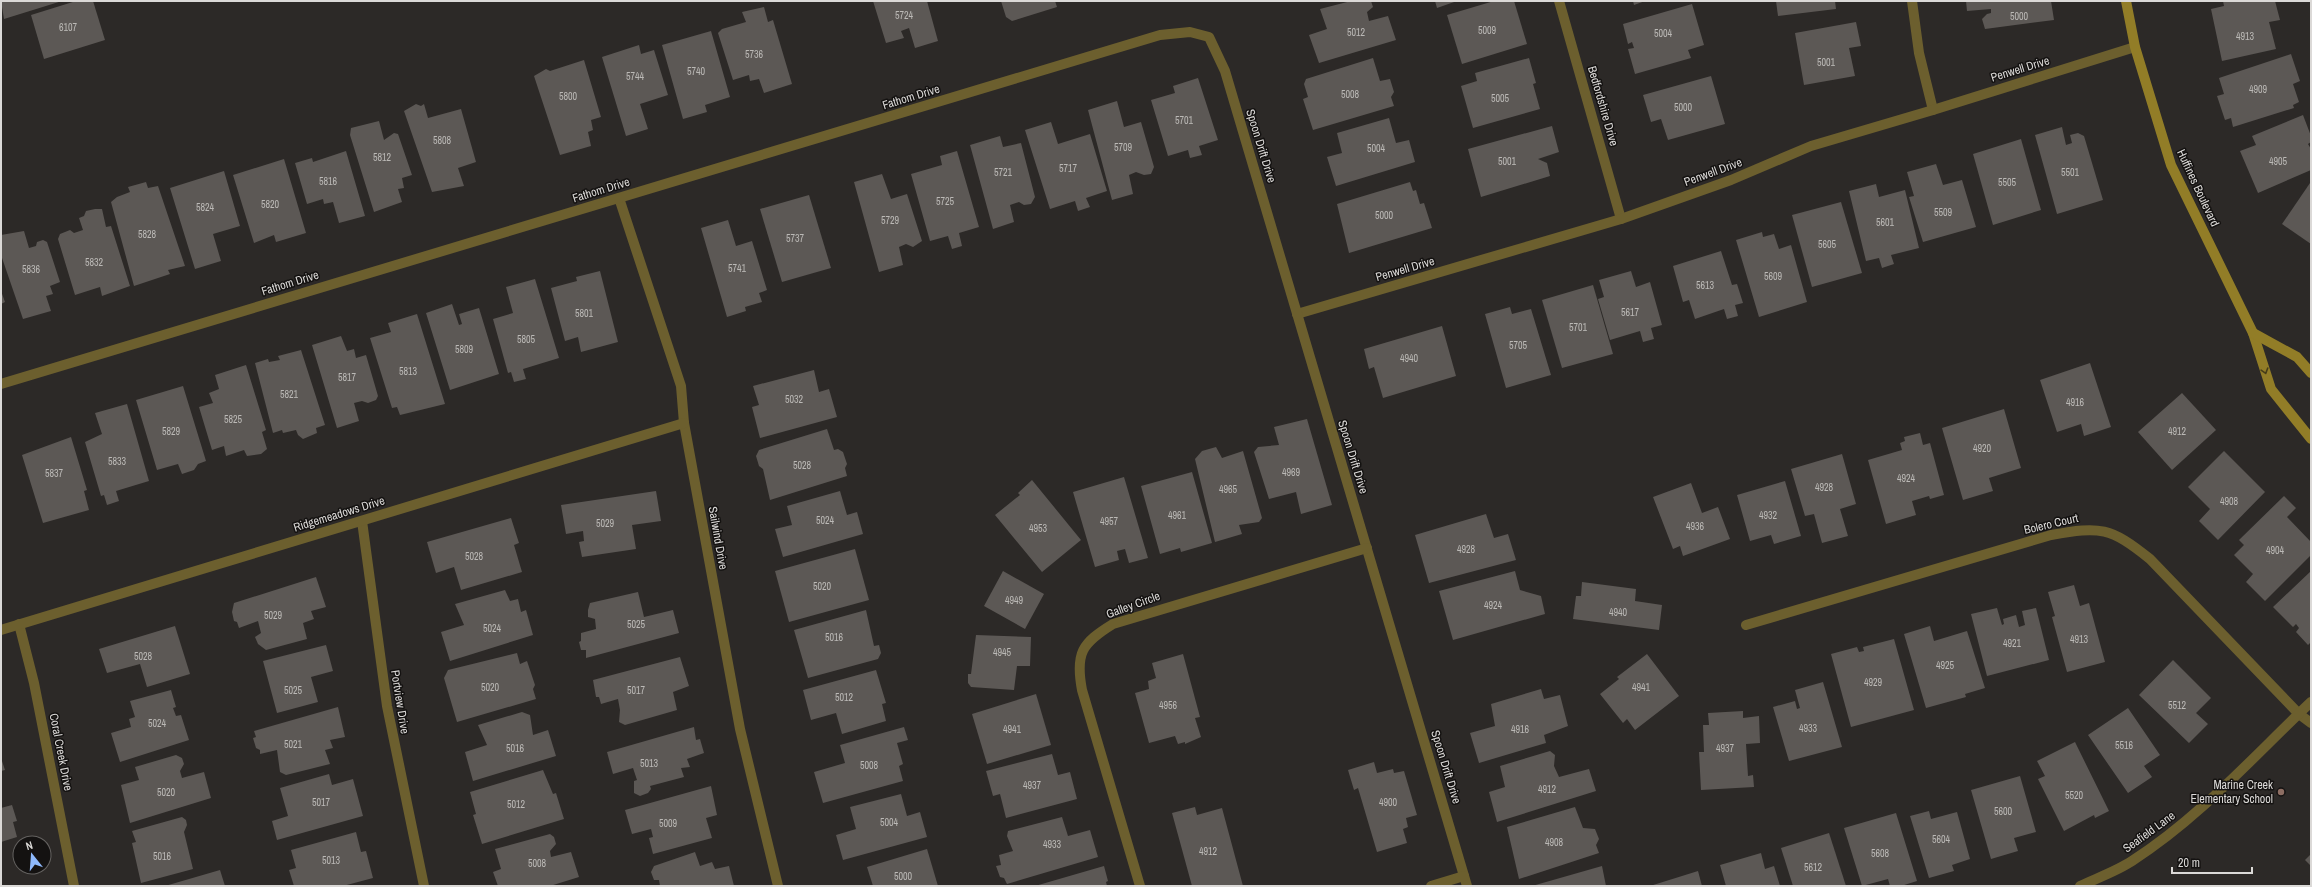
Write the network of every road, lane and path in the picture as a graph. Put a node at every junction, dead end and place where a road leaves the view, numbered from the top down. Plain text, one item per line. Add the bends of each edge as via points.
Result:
1 (1559, 1) edge
2 (1912, 1) edge
3 (2126, 1) edge
4 (1209, 37) joint
5 (2135, 47) junction
6 (1933, 110) junction
7 (619, 198) junction
8 (1621, 219) junction
9 (1297, 314) junction
10 (2253, 333) junction
11 (2311, 372) edge
12 (1, 384) edge
13 (684, 423) junction
14 (2311, 439) edge
15 (362, 521) junction
16 (1367, 548) junction
17 (19, 624) junction
18 (1746, 625) dead end
19 (1, 630) edge
20 (2311, 702) edge
21 (2299, 714) junction
22 (2311, 723) edge
23 (1464, 876) junction
24 (74, 886) edge
25 (424, 886) edge
26 (778, 886) edge
27 (1140, 886) edge
28 (1431, 886) edge
29 (1467, 886) edge
30 (2080, 886) edge

1 - 8 street, Bedfordshire Drive
2 - 6 street via 1919,53
3 - 5 main road, Huffines Boulevard
4 - 7 street, Fathom Drive via 1190,32 1160,35
4 - 9 street, Spoon Drift Drive via 1225,72
5 - 6 street, Penwell Drive
5 - 10 main road, Huffines Boulevard via 2171,165
6 - 8 street, Penwell Drive via 1811,146 1731,180
7 - 12 street, Fathom Drive
7 - 13 street, Sailwind Drive via 680,386
8 - 9 street, Penwell Drive
9 - 16 street, Spoon Drift Drive
10 - 11 main road via 2297,357
10 -> 14 main road, Huffines Boulevard via 2271,389
13 - 15 street, Ridgemeadows Drive
13 - 26 street, Sailwind Drive via 740,729
15 - 17 street, Ridgemeadows Drive
15 - 25 street, Portview Drive via 387,706
16 - 23 street, Spoon Drift Drive
16 - 27 street, Galley Circle via 1152,610 1113,624 1096,634 1084,648 1078,669 1082,690
17 - 19 street, Ridgemeadows Drive
17 - 24 street, Coral Creek Drive via 34,683
18 - 21 street, Bolero Court via 2052,535 2087,529 2108,531 2133,545 2150,559
20 - 21 street, Seafield Lane
21 - 22 street, Bolero Court
21 - 30 street, Seafield Lane via 2200,809 2167,837 2131,862
23 - 28 street
23 - 29 street, Spoon Drift Drive

